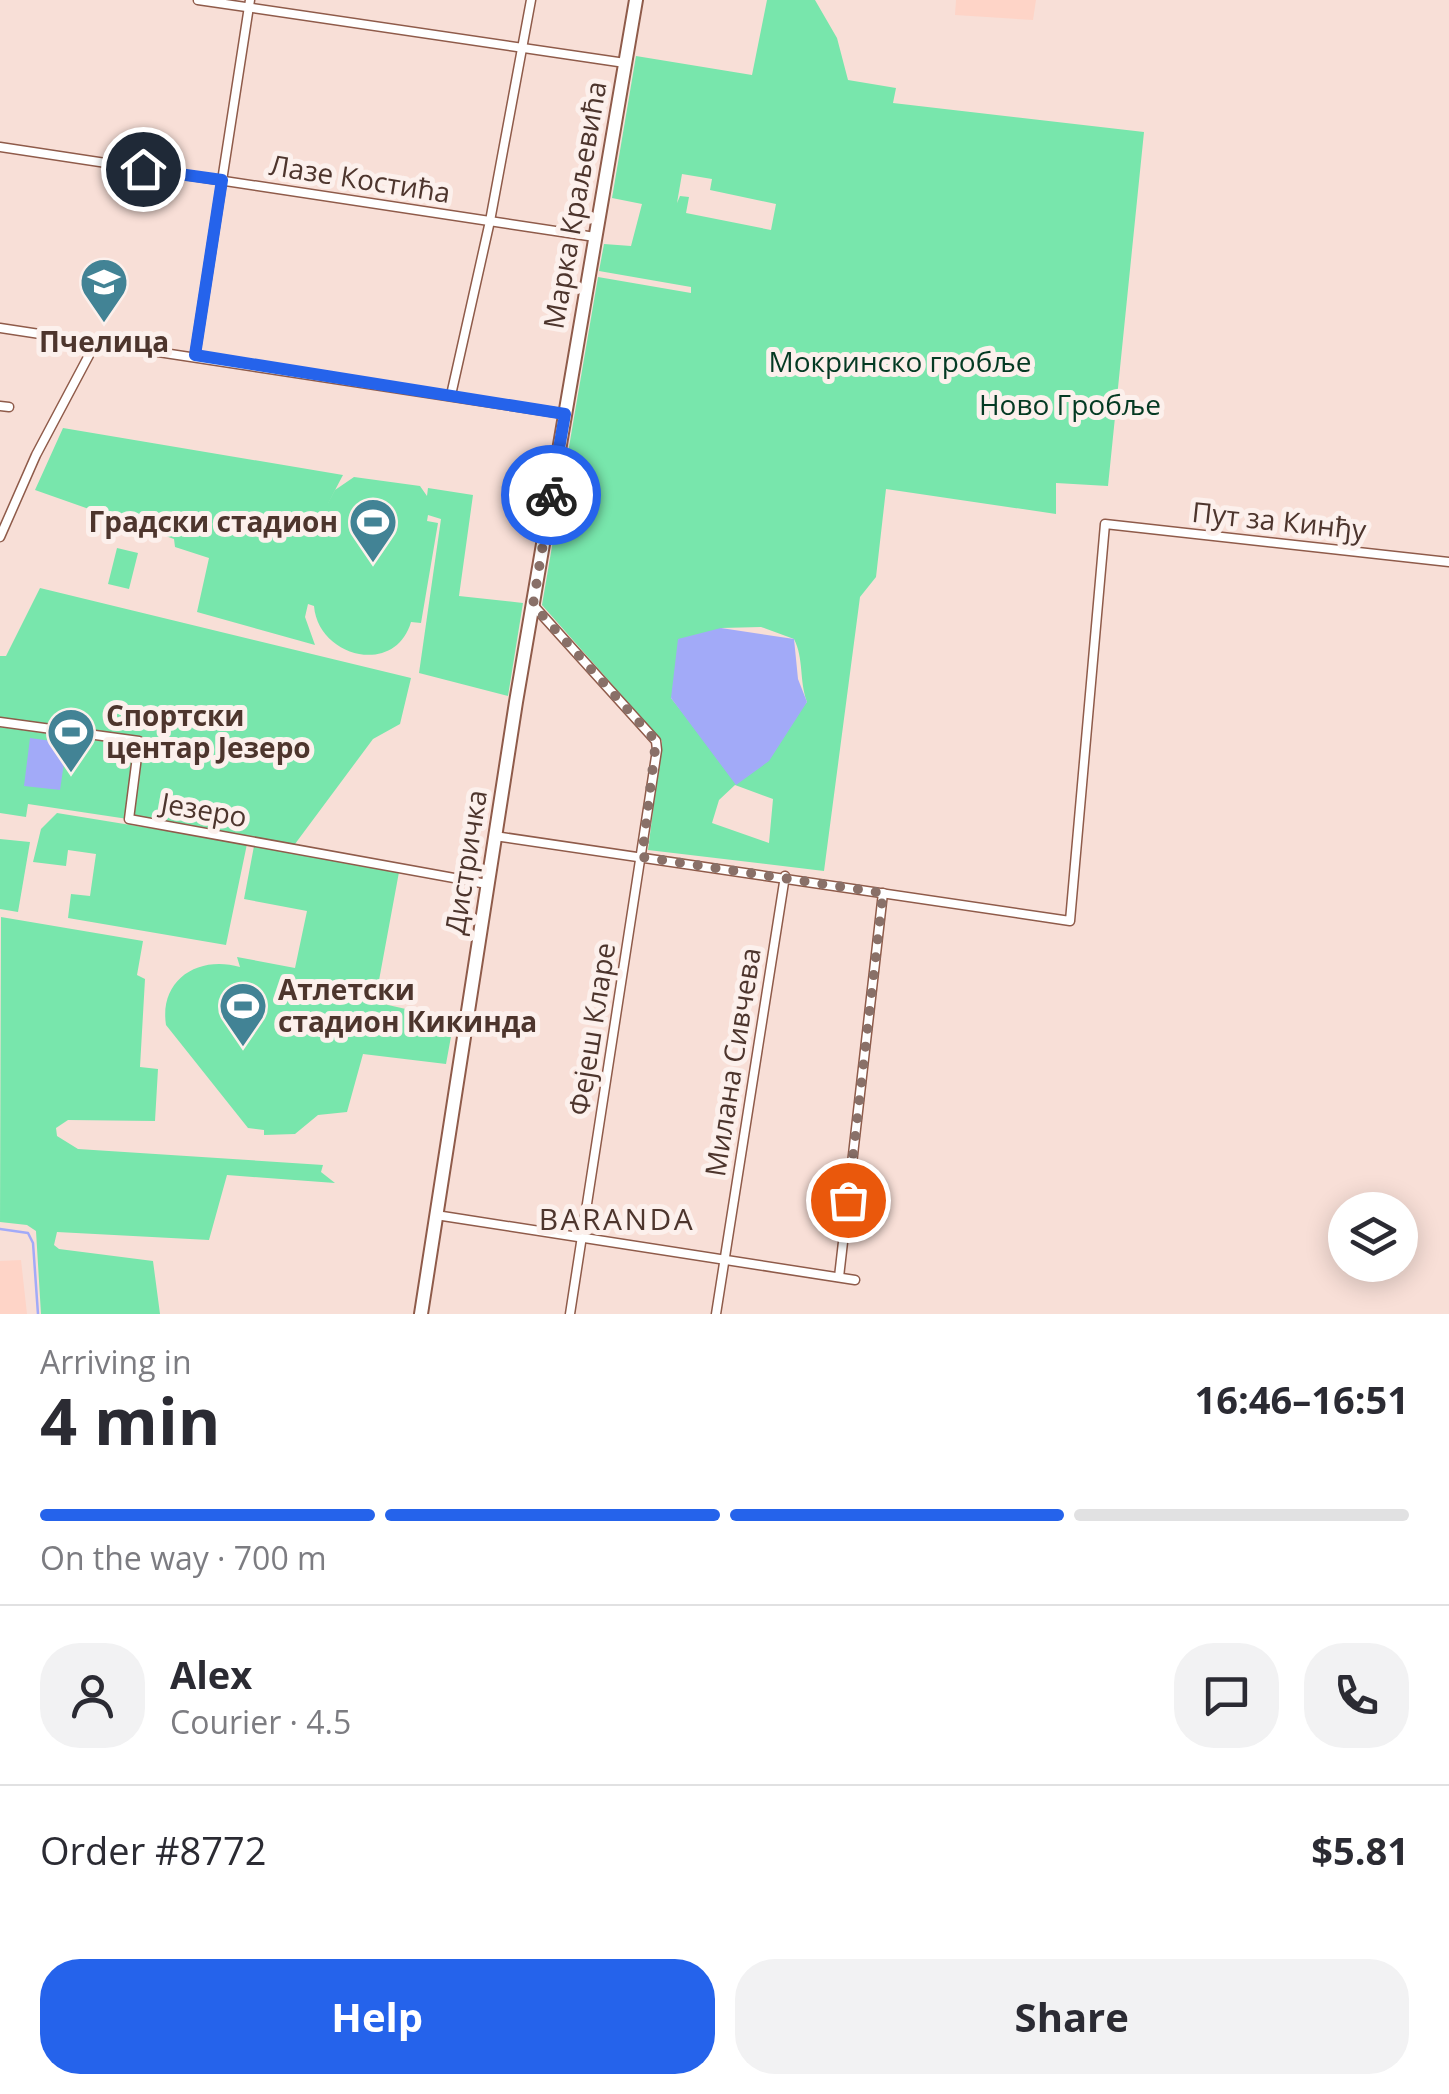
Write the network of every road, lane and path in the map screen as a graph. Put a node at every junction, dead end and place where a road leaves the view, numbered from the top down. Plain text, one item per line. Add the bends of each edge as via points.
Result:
1 (198, 0) edge
2 (531, 0) edge
3 (636, 0) edge
4 (249, 4) edge
5 (522, 48) junction
6 (625, 63) junction
7 (0, 147) edge
8 (222, 180) junction
9 (490, 221) junction
10 (594, 237) junction
11 (0, 328) edge
12 (96, 342) junction
13 (195, 355) junction
14 (451, 395) junction
15 (564, 416) junction
16 (0, 537) edge
17 (1449, 562) edge
18 (533, 605) junction
19 (0, 722) edge
20 (495, 836) junction
21 (642, 857) junction
22 (785, 876) junction
23 (487, 884) junction
24 (883, 893) junction
25 (436, 1216) junction
26 (582, 1239) junction
27 (724, 1262) junction
28 (839, 1276) junction
29 (854, 1280) dead end
30 (420, 1314) edge
31 (570, 1314) edge
32 (716, 1314) edge

1 - 4 street
2 - 5 street
3 - 6 main road, Марка Краљевића
4 - 5 street
4 - 8 street
5 - 6 street
5 - 9 street
6 - 10 main road, Марка Краљевића
7 - 8 street, Лазе Костића
8 - 9 street, Лазе Костића
8 - 13 street
9 - 10 street, Лазе Костића
9 - 14 street
10 - 15 main road, Марка Краљевића
11 - 12 street
12 - 13 street
12 - 16 street
13 - 14 street
14 - 15 street
15 - 18 main road, Дистричка
17 - 24 street, Пут за Кинђу via 1104,524 1070,921
18 - 20 main road, Дистричка
18 - 21 street, Фејеш Кларе via 656,741
19 - 23 street, Језеро via 139,741 128,820
20 - 21 street
20 - 23 main road, Дистричка
21 - 22 street
21 - 26 street, Фејеш Кларе
22 - 24 street
22 - 27 street, Милана Сивчева
23 - 25 main road, Дистричка
24 - 28 street
25 - 26 street
25 - 30 main road, Дистричка
26 - 27 street
26 - 31 street, Фејеш Кларе
27 - 28 street
27 - 32 street, Милана Сивчева
28 - 29 street

